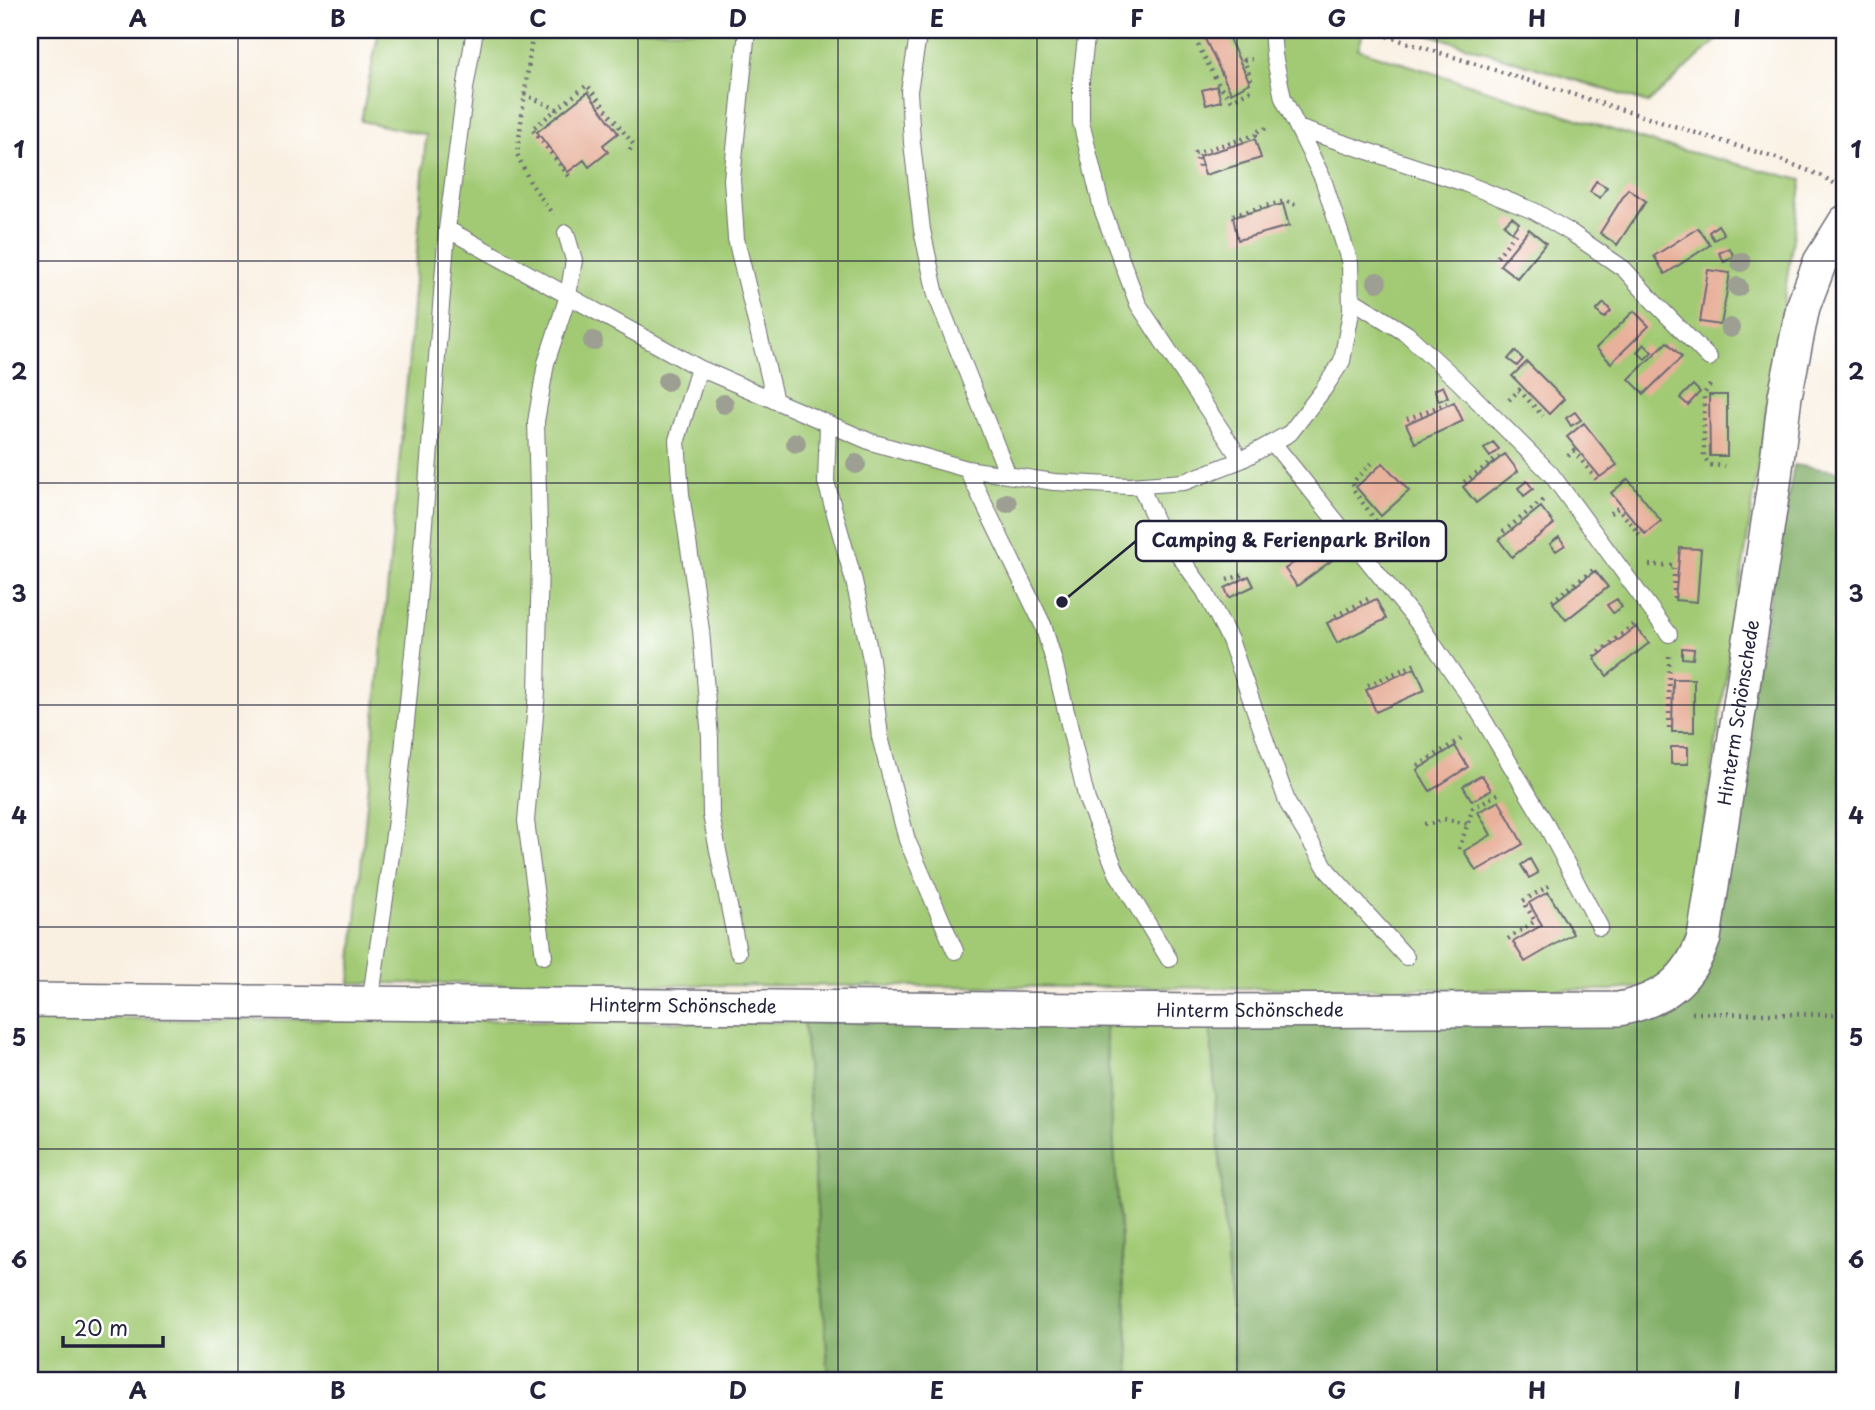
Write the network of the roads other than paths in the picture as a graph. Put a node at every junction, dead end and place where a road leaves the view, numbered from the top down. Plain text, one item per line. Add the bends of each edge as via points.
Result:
1 (475, 30) edge
2 (747, 30) edge
3 (919, 30) edge
4 (1087, 30) edge
5 (1272, 30) edge
6 (1296, 124) junction
7 (1845, 222) edge
8 (447, 229) junction
9 (566, 233) road end
10 (568, 296) junction
11 (1351, 299) junction
12 (1709, 358) dead end
13 (699, 368) junction
14 (775, 401) junction
15 (828, 424) junction
16 (1273, 443) junction
17 (1241, 460) junction
18 (967, 469) junction
19 (1008, 475) junction
20 (1140, 485) junction
21 (1666, 629) road end
22 (1600, 927) dead end
23 (955, 951) dead end
24 (738, 952) dead end
25 (544, 956) dead end
26 (1406, 957) dead end
27 (1169, 959) dead end
28 (30, 1000) edge
29 (369, 1004) junction

1 - 8 lane
2 - 14 lane via 732,179 736,239
3 - 19 lane via 909,91 925,243 936,295
4 - 17 lane via 1081,122 1102,209 1139,304
5 - 6 lane via 1283,98
6 - 11 lane via 1323,179 1350,263
6 - 12 lane via 1534,211 1624,269
7 - 29 street, Hinterm Schönschede via 1820,262 1803,307 1788,383 1704,939 1698,957 1665,993 1635,1006 1605,1009 1192,1011
8 - 10 lane
8 - 29 lane via 396,820
9 - 10 lane via 574,260
10 - 13 lane
10 - 25 lane via 546,363 536,422 537,692 526,821
11 - 16 lane via 1342,361 1290,433
11 - 21 lane via 1407,334 1551,474
13 - 14 lane
13 - 24 lane via 677,440 701,630 711,815
14 - 15 lane
15 - 18 lane via 871,442
15 - 23 lane via 826,482 871,659 880,737 907,840
16 - 17 lane
16 - 22 lane via 1440,653 1521,781
17 - 20 lane via 1184,482
18 - 19 lane
18 - 27 lane via 1043,625 1087,800 1117,873
19 - 20 lane via 1054,482
20 - 26 lane via 1157,524 1205,592 1230,640 1288,804 1328,871
28 - 29 street, Hinterm Schönschede

